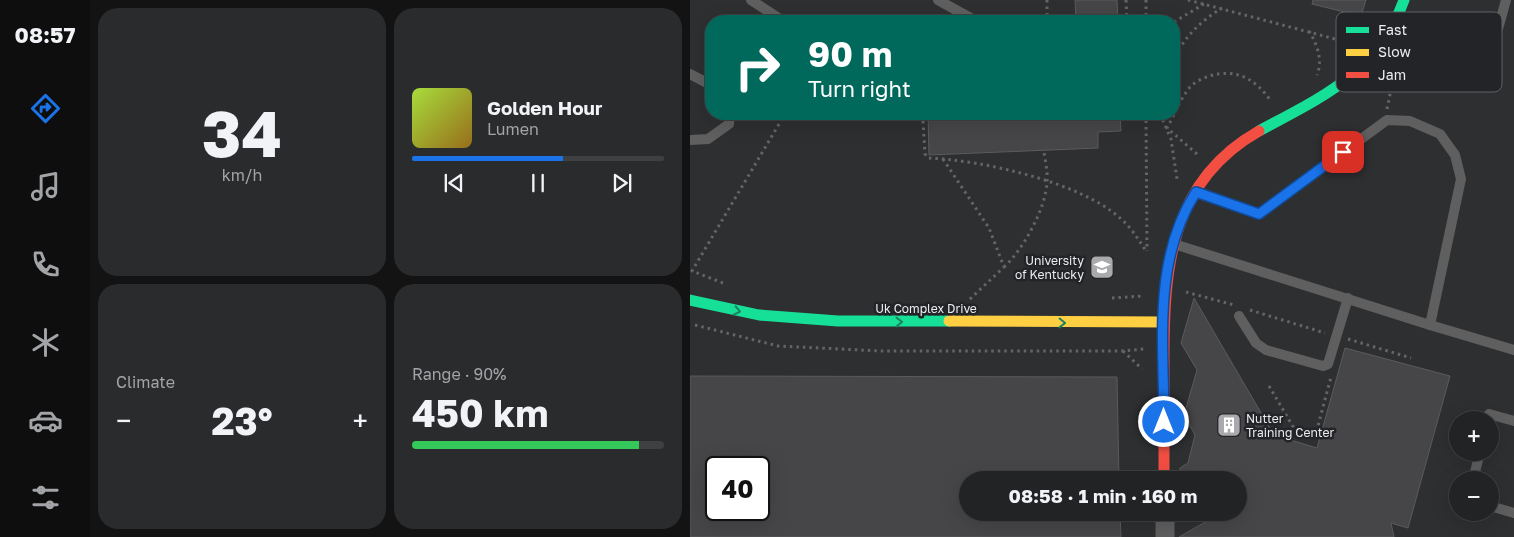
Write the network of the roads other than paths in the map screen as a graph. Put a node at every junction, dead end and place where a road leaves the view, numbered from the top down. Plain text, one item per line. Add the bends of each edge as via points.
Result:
1 (751, 0) edge
2 (938, 0) edge
3 (1404, 0) edge
4 (1506, 0) edge
5 (1398, 12) edge
6 (1502, 14) edge
7 (774, 15) edge
8 (965, 15) edge
9 (690, 74) edge
10 (705, 82) edge
11 (1336, 88) edge
12 (730, 120) edge
13 (690, 140) edge
14 (1196, 192) junction
15 (1173, 244) junction
16 (1348, 298) junction
17 (690, 300) edge
18 (1239, 316) dead end
19 (1163, 322) junction
20 (1430, 325) junction
21 (1514, 350) edge
22 (1499, 416) edge
23 (1514, 420) edge
24 (1164, 471) edge
25 (1499, 509) edge
26 (1514, 513) edge
27 (1165, 521) edge
28 (1165, 537) edge

1 - 7 lane
2 - 8 lane
3 - 5 street
4 - 6 lane
9 - 10 lane
11 - 14 street via 1268,124 1231,148
12 - 13 lane via 730,124 708,139
14 - 15 street via 1183,212
14 - 20 lane via 1259,214 1387,120 1410,121 1440,134 1456,154 1462,179
15 - 16 lane
15 - 19 street via 1166,269
16 - 18 lane via 1328,364 1323,366 1266,350 1256,342
16 - 20 lane
17 -> 19 street, Uk Complex Drive via 759,315 838,321
19 - 24 street
20 - 21 lane
22 - 23 lane
25 - 26 lane
27 - 28 street

